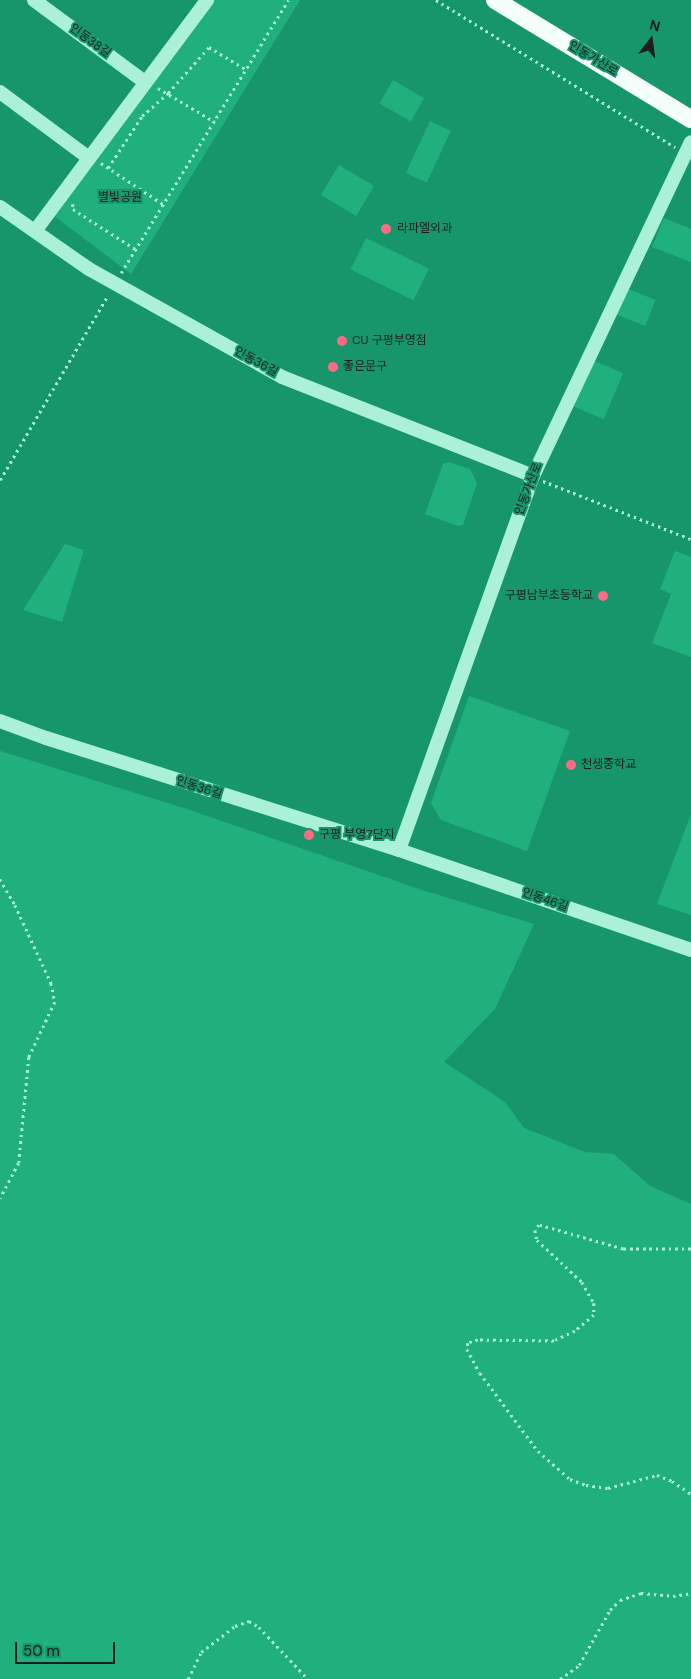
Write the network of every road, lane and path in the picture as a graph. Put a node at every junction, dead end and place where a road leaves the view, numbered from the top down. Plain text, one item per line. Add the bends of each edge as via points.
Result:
1 (34, 0) edge
2 (288, 0) edge
3 (436, 0) edge
4 (494, 0) edge
5 (203, 1) edge
6 (247, 70) junction
7 (146, 82) junction
8 (0, 92) edge
9 (168, 93) junction
10 (691, 119) edge
11 (215, 122) junction
12 (688, 148) edge
13 (93, 159) junction
14 (108, 168) junction
15 (72, 196) dead end
16 (163, 204) junction
17 (0, 207) edge
18 (34, 231) junction
19 (135, 248) junction
20 (114, 284) junction
21 (533, 476) junction
22 (0, 480) edge
23 (691, 539) edge
24 (0, 721) edge
25 (399, 850) junction
26 (0, 879) edge
27 (691, 950) edge
28 (0, 1198) edge
29 (691, 1249) edge
30 (691, 1494) edge
31 (691, 1593) edge
32 (188, 1679) edge
33 (308, 1679) edge
34 (560, 1679) edge

1 - 7 street, 인동38길
2 - 6 path
3 - 12 path
4 - 10 main road, 인동가산로
5 - 7 street
6 - 9 path via 209,47
6 - 11 path
7 - 9 path
7 - 13 street
8 - 13 street
9 - 11 path
9 - 14 path via 142,116
11 - 16 path
12 - 21 street, 인동가산로
13 - 14 path
13 - 18 street
14 - 16 path
15 - 19 path via 73,209
16 - 19 path
17 - 18 street, 인동36길
18 - 20 street, 인동36길
19 - 20 path
20 - 21 street, 인동36길 via 282,377
20 - 22 path
21 - 23 path
21 - 25 street, 인동가산로
24 - 25 street, 인동36길
25 - 27 street, 인동46길
26 - 28 path via 51,984 55,1002 29,1057 19,1163
29 - 30 path via 623,1249 539,1225 535,1230 537,1240 582,1282 594,1304 594,1315 554,1341 478,1340 468,1343 467,1348 476,1368 538,1451 570,1479 608,1488 657,1475
31 - 34 path via 673,1596 641,1593 620,1600 610,1610 579,1665
32 - 33 path via 201,1652 235,1626 249,1620

